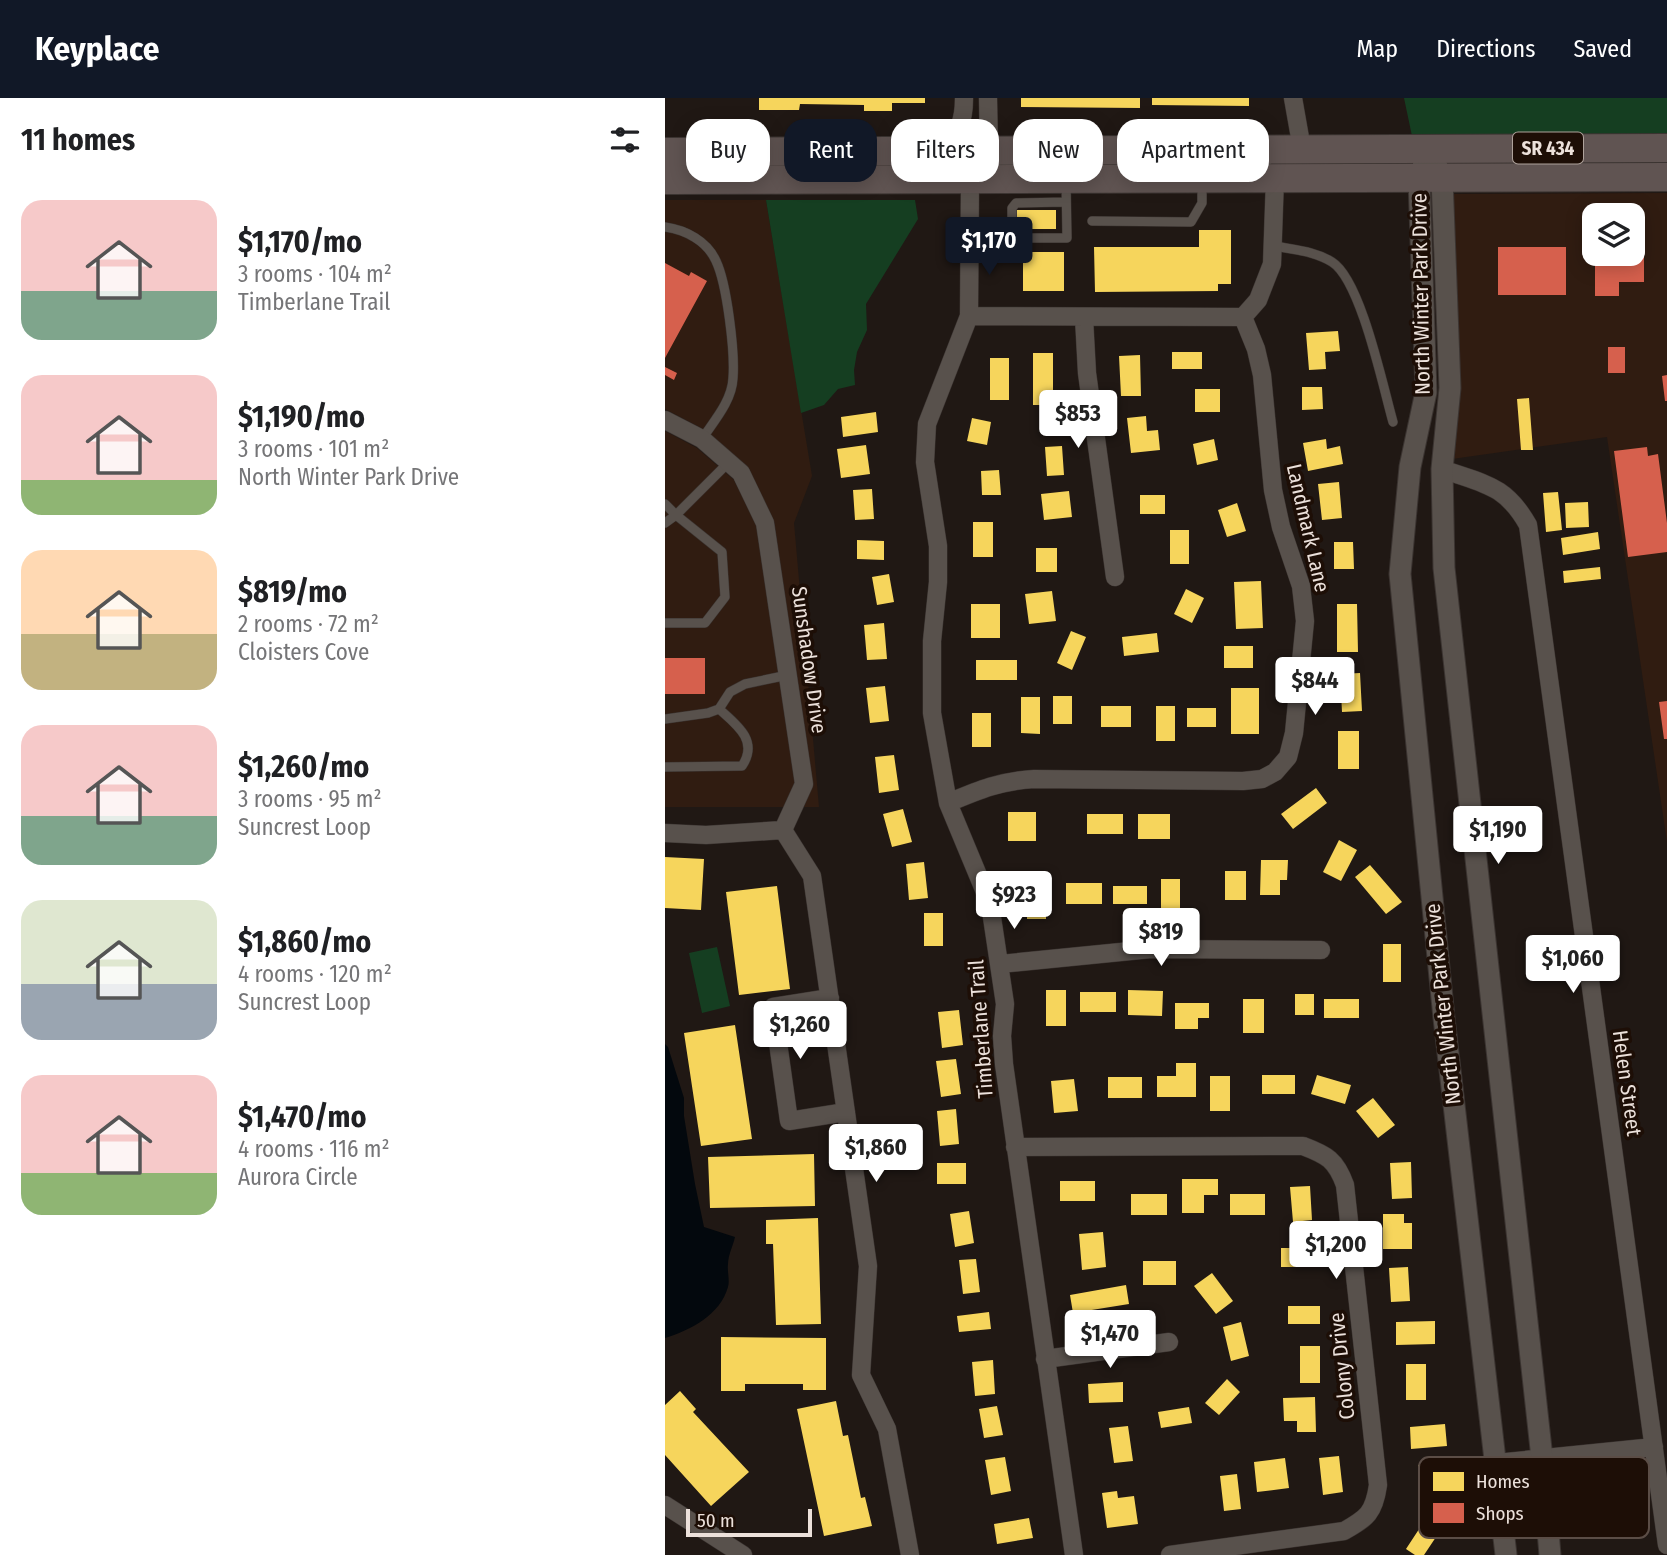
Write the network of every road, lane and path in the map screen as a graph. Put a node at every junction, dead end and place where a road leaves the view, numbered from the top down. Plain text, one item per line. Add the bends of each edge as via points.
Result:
1 (964, 98) edge
2 (988, 98) edge
3 (1293, 98) edge
4 (963, 119) edge
5 (988, 119) edge
6 (1667, 148) edge
7 (1303, 149) junction
8 (1429, 149) junction
9 (1103, 150) edge
10 (891, 151) edge
11 (665, 152) edge
12 (1667, 177) edge
13 (1269, 178) edge
14 (1275, 178) junction
15 (1431, 178) junction
16 (891, 179) edge
17 (665, 180) edge
18 (970, 182) edge
19 (989, 182) edge
20 (1157, 182) edge
21 (1202, 182) edge
22 (1066, 190) junction
23 (1092, 221) dead end
24 (665, 227) edge
25 (970, 238) junction
26 (1013, 238) junction
27 (1275, 246) junction
28 (969, 316) junction
29 (1243, 317) junction
30 (1084, 318) junction
31 (665, 420) edge
32 (1394, 422) dead end
33 (702, 439) junction
34 (727, 464) junction
35 (1442, 469) junction
36 (665, 504) edge
37 (675, 515) junction
38 (665, 523) edge
39 (1115, 577) dead end
40 (665, 623) edge
41 (788, 675) junction
42 (719, 709) junction
43 (665, 719) edge
44 (665, 767) edge
45 (948, 803) junction
46 (783, 830) junction
47 (665, 832) edge
48 (1321, 950) dead end
49 (1000, 964) junction
50 (830, 998) junction
51 (846, 1112) junction
52 (1015, 1147) junction
53 (1169, 1342) dead end
54 (1045, 1359) junction
55 (1654, 1447) junction
56 (1495, 1457) edge
57 (1542, 1457) edge
58 (1552, 1457) edge
59 (665, 1505) edge
60 (1667, 1545) edge
61 (743, 1555) edge
62 (911, 1555) edge
63 (1074, 1555) edge
64 (1170, 1555) edge

1 - 4 street
2 - 5 street
3 - 7 street
6 - 8 main road, SR 434
7 - 8 main road, SR 434
7 - 9 main road, SR 434
8 - 15 street, North Winter Park Drive
10 - 11 main road, SR 434
12 - 15 main road, SR 434
13 - 14 main road, SR 434
14 - 15 main road, SR 434
14 - 27 street
15 - 35 street, North Winter Park Drive via 1450,388
15 - 56 street, North Winter Park Drive via 1426,392 1410,467 1400,574 1444,1018
16 - 17 main road, SR 434
18 - 25 street, Timberlane Trail
19 - 22 main road, SR 434
20 - 22 main road, SR 434
21 - 23 lane via 1202,203 1191,222
22 - 26 lane via 1039,206 1016,203
22 - 26 lane via 1067,238 1038,233
24 - 33 lane via 697,238 716,260 729,311 733,379 727,402
25 - 26 lane
25 - 28 street, Timberlane Trail
27 - 29 street via 1258,300
27 - 32 lane via 1316,254 1335,263 1349,281
28 - 30 street
28 - 45 street, Timberlane Trail via 927,424 925,462 938,546 932,713
29 - 30 street
29 - 45 street, Landmark Lane via 1257,349 1273,490 1301,586 1305,621 1288,757 1262,779 1007,781
30 - 39 street via 1087,373
31 - 33 street, Sunshadow Drive
33 - 34 street, Sunshadow Drive
34 - 37 lane
34 - 41 street, Sunshadow Drive via 741,474 765,523
35 - 55 street, Helen Street via 1506,495 1528,525
35 - 57 street, North Winter Park Drive via 1444,568
36 - 37 lane
37 - 38 lane
37 - 40 lane via 722,552 725,597 705,623
41 - 42 lane via 738,688
41 - 46 street, Sunshadow Drive via 804,784
42 - 43 lane
42 - 44 lane via 746,737 747,759 742,766
45 - 49 street, Timberlane Trail via 990,904
46 - 47 street via 706,835
46 - 50 street via 812,876
48 - 49 street via 1151,949
49 - 52 street, Timberlane Trail via 1004,1064
50 - 51 street
50 - 51 street via 773,1007 787,1108 789,1121
51 - 62 street via 868,1266 861,1375 887,1429
52 - 54 street, Timberlane Trail
52 - 64 street, Colony Drive via 1303,1146 1325,1154 1339,1168 1345,1185 1378,1485 1375,1506 1343,1531
53 - 54 street
54 - 63 street, Timberlane Trail
55 - 58 street
55 - 60 street, Helen Street
59 - 61 street

